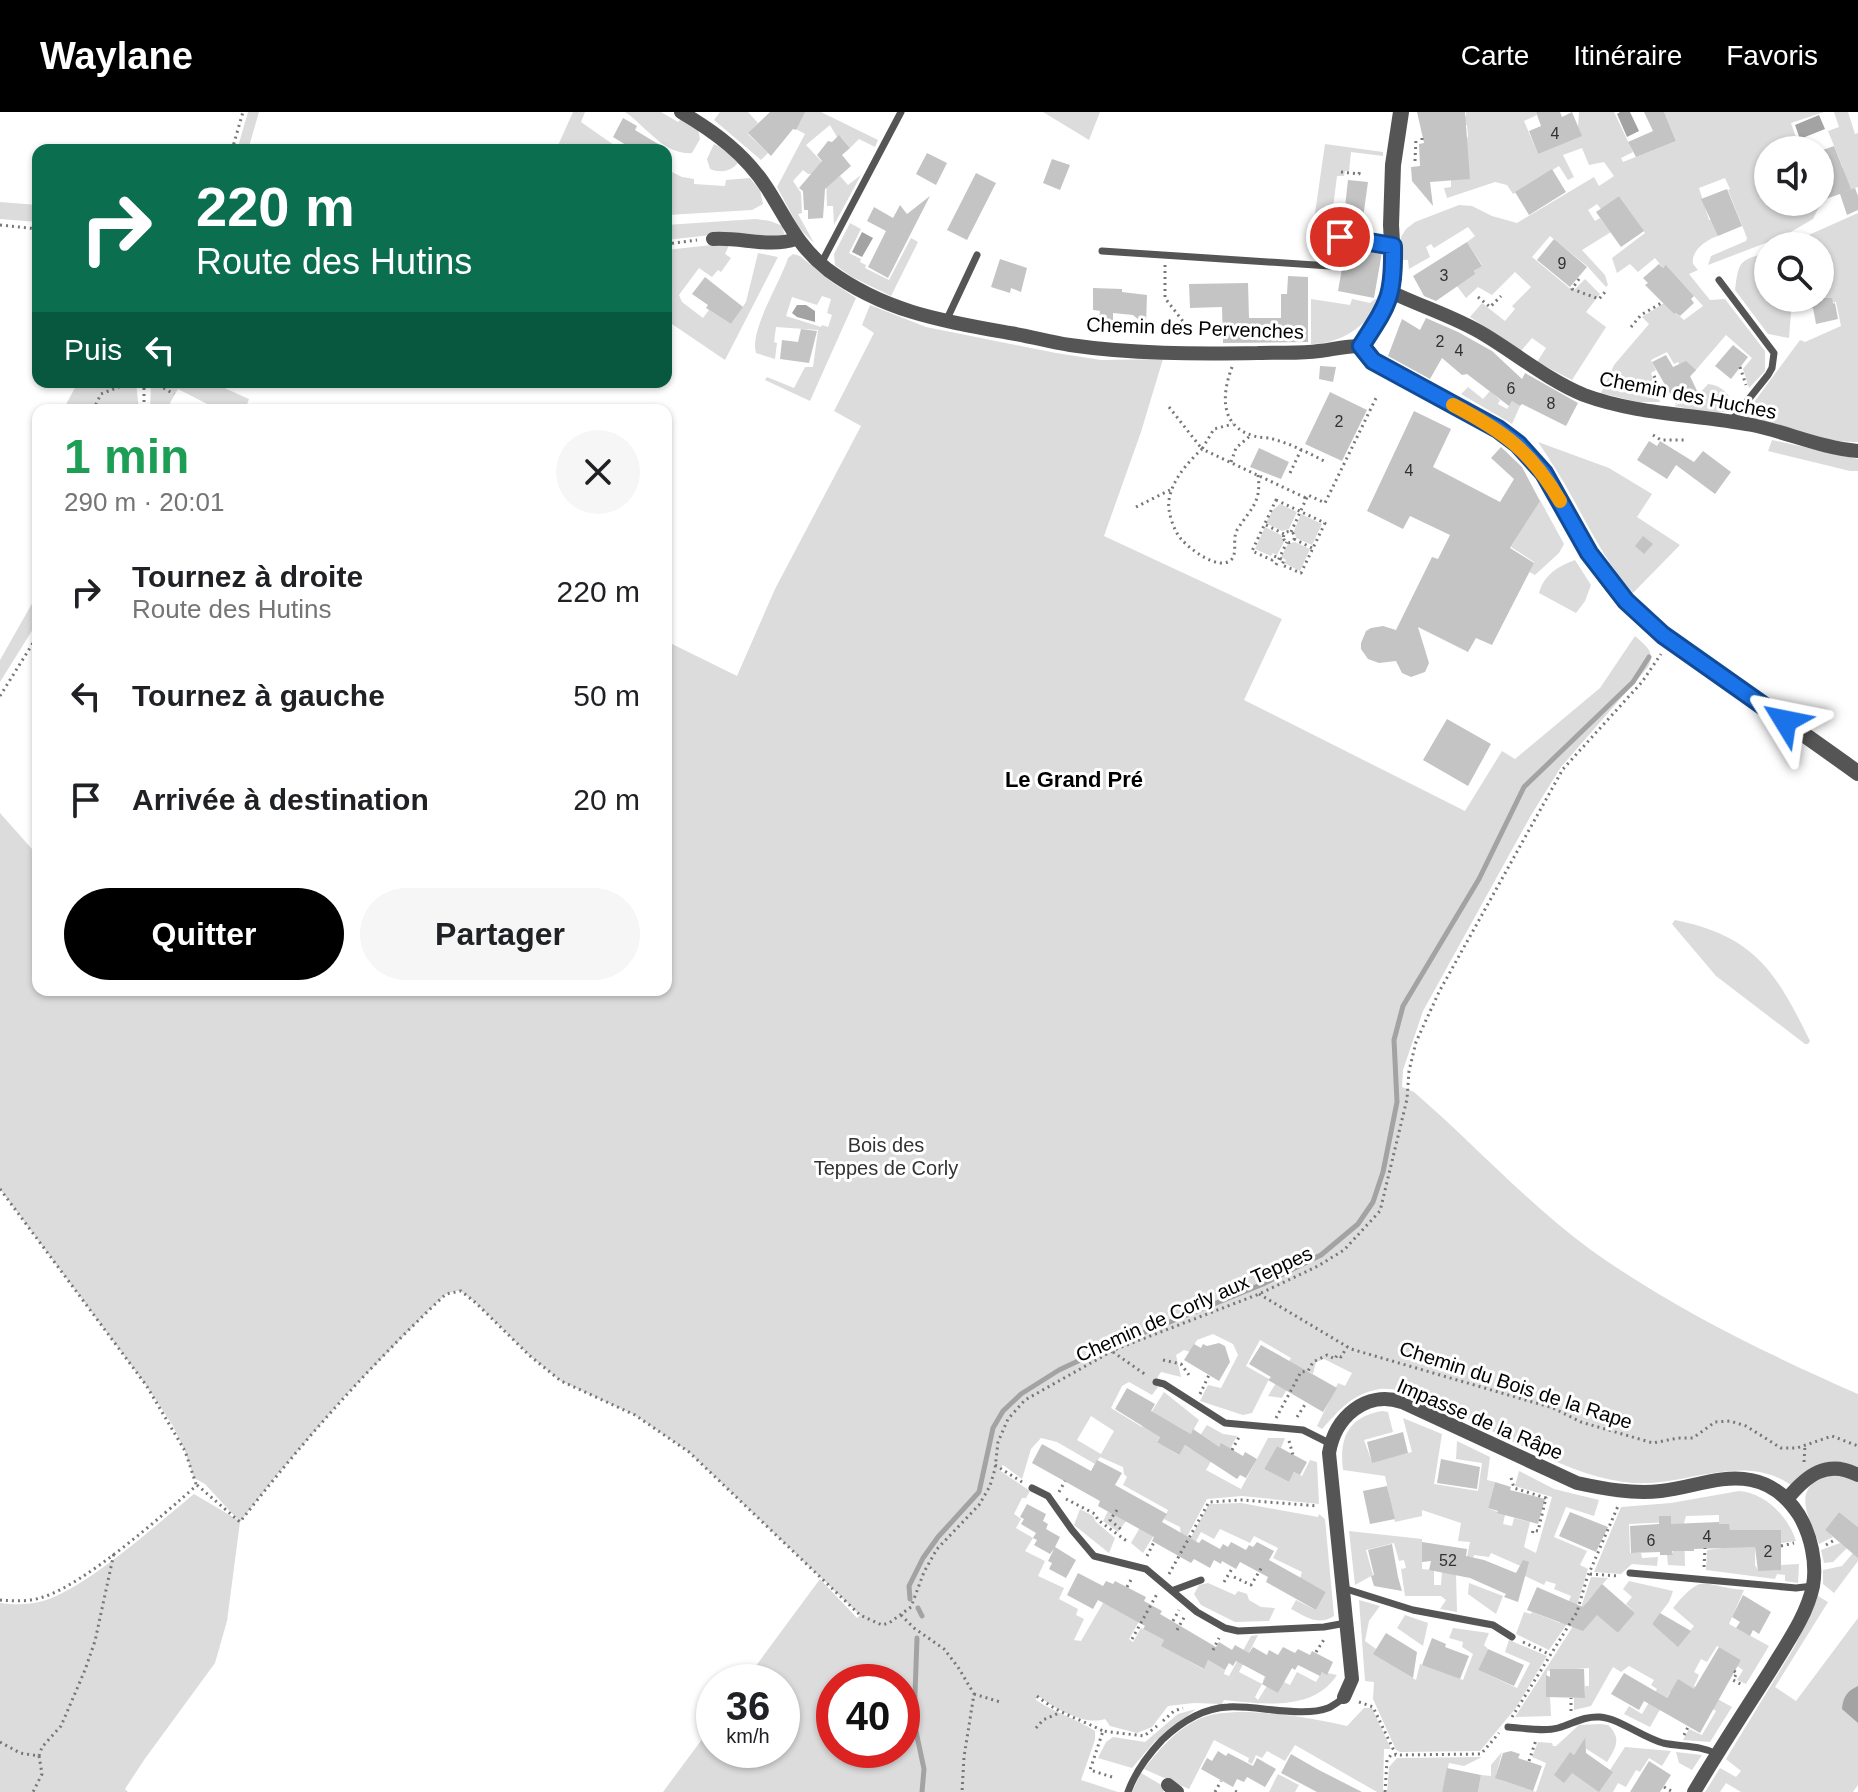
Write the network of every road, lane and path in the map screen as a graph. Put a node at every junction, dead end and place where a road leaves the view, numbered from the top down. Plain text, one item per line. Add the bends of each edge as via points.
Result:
1 (243, 112) edge
2 (681, 112) edge
3 (901, 112) edge
4 (1401, 112) edge
5 (1416, 138) dead end
6 (234, 144) edge
7 (1415, 161) dead end
8 (1360, 170) dead end
9 (1341, 172) dead end
10 (1355, 219) dead end
11 (1372, 222) dead end
12 (0, 225) edge
13 (32, 228) edge
14 (713, 239) joint
15 (796, 239) junction
16 (672, 243) edge
17 (1393, 246) junction
18 (1102, 251) dead end
19 (977, 255) dead end
20 (1166, 257) junction
21 (819, 263) junction
22 (1579, 279) dead end
23 (1719, 280) dead end
24 (1391, 292) junction
25 (1605, 292) dead end
26 (1501, 296) dead end
27 (1478, 297) dead end
28 (1663, 302) dead end
29 (945, 323) junction
30 (1185, 324) dead end
31 (1631, 327) dead end
32 (1361, 346) junction
33 (1232, 367) dead end
34 (1654, 376) dead end
35 (116, 388) edge
36 (164, 388) edge
37 (174, 394) dead end
38 (1377, 396) dead end
39 (1668, 403) dead end
40 (96, 404) edge
41 (1169, 407) dead end
42 (1731, 422) junction
43 (1233, 424) junction
44 (1251, 435) junction
45 (1653, 435) dead end
46 (1686, 440) dead end
47 (1202, 449) junction
48 (1301, 450) junction
49 (1858, 451) edge
50 (1231, 462) junction
51 (1326, 462) dead end
52 (1290, 473) dead end
53 (1258, 475) junction
54 (1172, 489) junction
55 (1306, 498) junction
56 (1136, 507) dead end
57 (1300, 511) junction
58 (1264, 525) junction
59 (1291, 532) junction
60 (1284, 534) junction
61 (1294, 539) junction
62 (1287, 542) junction
63 (1313, 548) junction
64 (1279, 558) junction
65 (1276, 565) dead end
66 (32, 645) edge
67 (1662, 653) dead end
68 (0, 696) edge
69 (1858, 773) edge
70 (0, 1189) edge
71 (1259, 1294) junction
72 (1347, 1347) junction
73 (1112, 1351) junction
74 (1163, 1360) dead end
75 (1189, 1375) dead end
76 (1209, 1375) dead end
77 (1156, 1382) joint
78 (1194, 1405) junction
79 (1241, 1426) junction
80 (1270, 1428) junction
81 (1331, 1444) junction
82 (1805, 1445) junction
83 (1858, 1446) edge
84 (1232, 1450) dead end
85 (995, 1465) junction
86 (1804, 1465) dead end
87 (1858, 1475) edge
88 (1511, 1478) dead end
89 (197, 1485) junction
90 (1032, 1488) joint
91 (1623, 1492) junction
92 (1063, 1498) dead end
93 (1787, 1499) junction
94 (1334, 1507) junction
95 (1117, 1510) dead end
96 (1123, 1531) dead end
97 (1532, 1536) dead end
98 (1128, 1542) dead end
99 (1154, 1542) dead end
100 (1705, 1548) dead end
101 (114, 1553) junction
102 (1233, 1567) dead end
103 (1262, 1567) dead end
104 (1140, 1568) junction
105 (1589, 1574) junction
106 (1628, 1575) joint
107 (1234, 1577) dead end
108 (1704, 1579) junction
109 (1201, 1580) dead end
110 (1163, 1582) junction
111 (1224, 1582) dead end
112 (1251, 1585) junction
113 (1813, 1586) junction
114 (1343, 1588) junction
115 (1174, 1590) junction
116 (1248, 1591) dead end
117 (0, 1600) edge
118 (901, 1615) junction
119 (1346, 1623) junction
120 (1512, 1637) joint
121 (1132, 1639) dead end
122 (1348, 1643) junction
123 (1316, 1652) dead end
124 (1550, 1654) junction
125 (974, 1694) junction
126 (1037, 1696) dead end
127 (1344, 1697) junction
128 (1000, 1702) dead end
129 (1186, 1706) dead end
130 (1059, 1713) junction
131 (1508, 1727) dead end
132 (1036, 1728) dead end
133 (1539, 1728) junction
134 (1103, 1731) junction
135 (0, 1742) edge
136 (1717, 1754) junction
137 (1396, 1755) junction
138 (39, 1756) junction
139 (1529, 1761) dead end
140 (1112, 1777) dead end
141 (1221, 1781) dead end
142 (1664, 1787) dead end
143 (33, 1792) edge
144 (962, 1792) edge
145 (1128, 1792) edge
146 (1215, 1792) edge
147 (1385, 1792) edge
148 (1673, 1792) edge
149 (1694, 1792) edge

1 - 6 path
2 - 15 street, Chemin des Pervenches via 714,131 742,157 766,186
3 - 21 lane
4 - 17 street via 1393,165
5 - 7 path
8 - 9 path
10 - 11 path
12 - 13 path
14 - 15 street via 780,245
14 - 16 path
15 - 21 street, Chemin des Pervenches
17 - 20 lane via 1340,237 1330,266
17 - 24 street
18 - 20 lane
19 - 29 lane
20 - 30 path via 1165,298
21 - 29 street, Chemin des Pervenches via 864,294
22 - 25 path via 1572,289 1599,299
23 - 42 lane via 1774,353 1772,368
24 - 32 street
24 - 42 street, Chemin des Huches via 1485,334 1581,393 1645,411
26 - 27 path via 1490,307
28 - 31 path
29 - 32 street, Chemin des Pervenches via 1122,349 1256,353
32 - 69 street via 1373,361 1518,444 1544,473 1589,553 1626,601 1663,635
33 - 43 path via 1224,399
34 - 39 path
35 - 40 path via 101,394
36 - 37 path
38 - 55 path via 1325,503
41 - 47 path
42 - 49 street, Chemin des Huches
43 - 44 path
43 - 47 path via 1214,429
44 - 48 path
44 - 50 path via 1236,448
45 - 46 path
47 - 50 path
47 - 54 path
48 - 51 path
48 - 52 path
50 - 53 path
53 - 54 path via 1256,502 1234,536 1234,556 1225,563 1206,558 1183,542 1168,503
53 - 55 path
54 - 56 path
55 - 57 path
57 - 58 path via 1276,500
57 - 59 path
57 - 63 path via 1325,523
58 - 60 path
58 - 64 path via 1252,551
59 - 60 path
59 - 61 path
60 - 62 path
61 - 62 path
61 - 63 path
62 - 64 path
63 - 64 path via 1301,573 1282,565
64 - 65 path
66 - 68 path
67 - 71 path, Chemin de Corly aux Teppes via 1563,769 1439,992 1416,1042 1380,1211 1344,1250
70 - 89 path via 146,1385 179,1439
71 - 72 path, Chemin du Bois de la Rape
71 - 73 path, Chemin de Corly aux Teppes
72 - 80 path via 1341,1357 1327,1355 1301,1372
72 - 82 path, Chemin du Bois de la Rape via 1653,1443 1693,1438 1715,1422 1730,1421 1781,1448
73 - 77 path
73 - 85 path, Chemin de Corly aux Teppes via 1025,1400 1008,1419
74 - 75 path via 1181,1364
76 - 78 path
77 - 78 lane
78 - 79 lane
79 - 80 lane
79 - 84 path
80 - 81 lane via 1303,1430
81 - 91 street, Impasse de la Râpe via 1340,1424 1356,1408 1391,1399 1577,1483
81 - 94 street
82 - 83 path, Chemin du Bois de la Rape via 1832,1436
82 - 86 path
85 - 90 path
85 - 118 path, Chemin de Corly aux Teppes via 979,1505 937,1549 915,1599
87 - 93 street via 1824,1468
88 - 97 path via 1514,1488 1546,1498
89 - 101 path
89 - 118 path via 240,1522 344,1397 446,1294 461,1291 561,1381 635,1415 689,1452 860,1615 882,1625
90 - 104 lane via 1048,1496 1094,1556
91 - 93 street, Impasse de la Râpe via 1736,1478 1761,1482
91 - 105 path
92 - 98 path via 1095,1514
93 - 113 street via 1810,1540
94 - 110 path via 1209,1502
94 - 114 street
95 - 96 path via 1110,1520
99 - 104 path
100 - 108 path
101 - 117 path via 71,1584 42,1597
101 - 138 path via 85,1670 61,1726
102 - 111 path
103 - 112 path
104 - 110 lane
105 - 106 path
105 - 124 path via 1577,1612
106 - 108 lane
107 - 112 path
108 - 113 lane
109 - 115 lane
110 - 115 lane
110 - 121 path
112 - 116 path
113 - 136 street via 1783,1649
114 - 119 street
114 - 120 lane via 1413,1610 1493,1625
115 - 119 lane via 1197,1612 1232,1630
118 - 125 path via 944,1649
119 - 122 street
120 - 124 path
122 - 123 path via 1323,1638
122 - 127 street via 1352,1679
124 - 137 path via 1517,1710 1481,1754
125 - 128 path
125 - 144 path
126 - 130 path
127 - 137 path via 1373,1707
127 - 145 lane via 1327,1709 1228,1706 1198,1714 1153,1751
129 - 134 path via 1144,1736
130 - 132 path
130 - 134 path
131 - 133 lane
133 - 136 lane via 1556,1729 1581,1718 1613,1719 1662,1743
133 - 139 path
134 - 140 path via 1090,1770
135 - 138 path
136 - 149 street
137 - 147 path via 1387,1760
138 - 143 path via 42,1774
141 - 146 path
142 - 148 path

